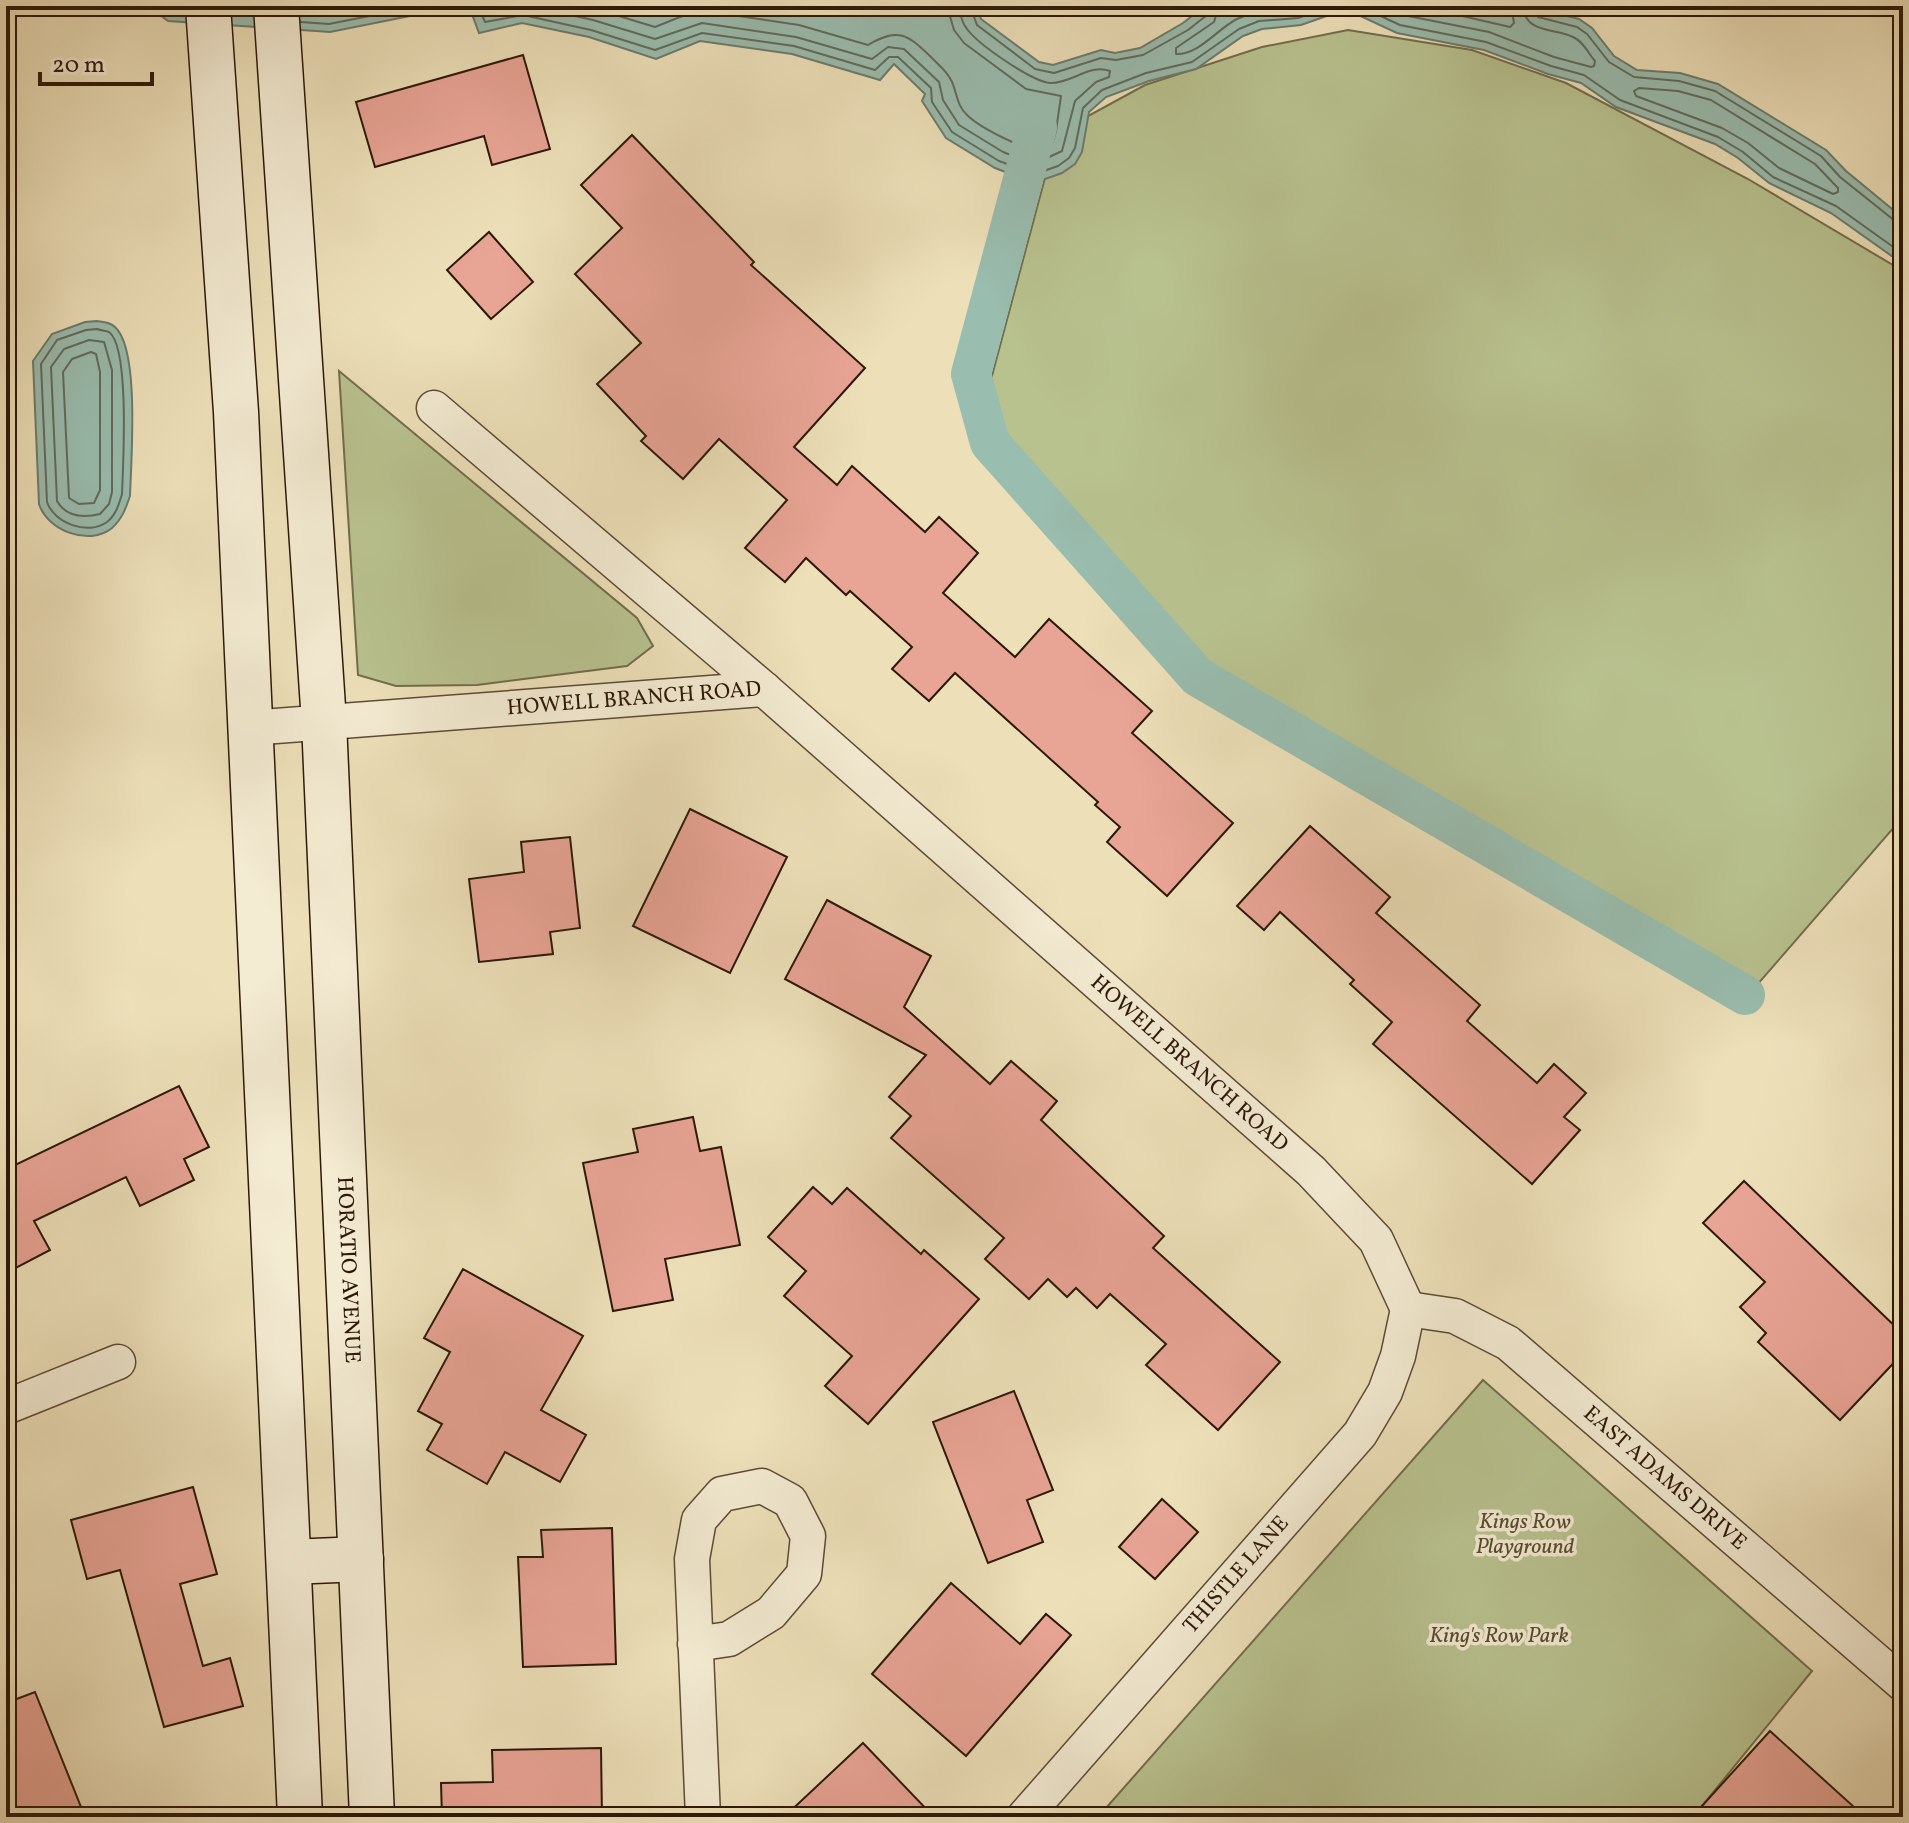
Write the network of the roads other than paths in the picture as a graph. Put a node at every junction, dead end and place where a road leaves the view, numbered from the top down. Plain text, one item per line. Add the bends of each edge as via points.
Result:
1 (277, 25) edge
2 (210, 26) edge
3 (434, 408) dead end
4 (764, 689) junction
5 (324, 722) junction
6 (249, 728) junction
7 (1408, 1309) junction
8 (118, 1362) dead end
9 (6, 1407) edge
10 (361, 1559) junction
11 (289, 1562) junction
12 (695, 1644) junction
13 (1900, 1674) edge
14 (300, 1817) edge
15 (372, 1817) edge
16 (703, 1817) edge
17 (1024, 1817) edge

1 - 5 main road
2 - 6 main road via 236,412
3 - 4 street
4 - 5 street, HOWELL BRANCH ROAD
4 - 7 street, HOWELL BRANCH ROAD via 1311,1171 1376,1240
5 - 6 street, HOWELL BRANCH ROAD
5 - 10 main road, HORATIO AVENUE
6 - 11 main road
7 - 13 street, EAST ADAMS DRIVE via 1455,1316 1508,1343
7 - 17 street, THISTLE LANE via 1385,1392 1360,1434
8 - 9 street
10 - 11 main road
10 - 15 main road, HORATIO AVENUE
11 - 14 main road
12 - 12 street via 692,1559 699,1520 722,1494 762,1486 790,1501 808,1536 804,1574 771,1613 729,1639
12 - 16 street

